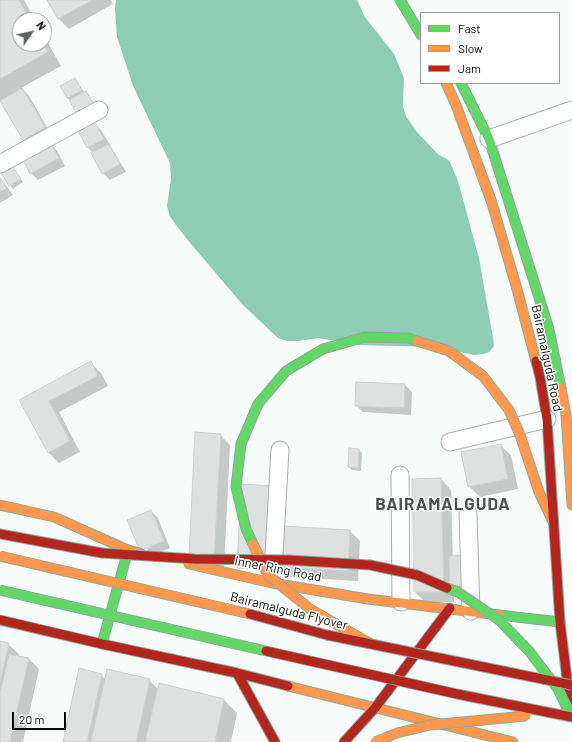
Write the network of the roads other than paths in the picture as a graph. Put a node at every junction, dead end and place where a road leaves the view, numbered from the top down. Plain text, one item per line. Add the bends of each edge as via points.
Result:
1 (400, 0) edge
2 (420, 34) edge
3 (446, 84) edge
4 (461, 84) edge
5 (99, 110) dead end
6 (572, 110) edge
7 (489, 140) junction
8 (0, 164) edge
9 (526, 256) junction
10 (509, 261) junction
11 (547, 419) junction
12 (450, 442) dead end
13 (569, 443) edge
14 (280, 450) dead end
15 (400, 475) dead end
16 (0, 505) edge
17 (572, 505) edge
18 (468, 514) dead end
19 (553, 522) junction
20 (0, 534) edge
21 (128, 550) junction
22 (0, 556) edge
23 (272, 583) junction
24 (0, 590) edge
25 (401, 602) junction
26 (450, 608) junction
27 (471, 611) junction
28 (0, 620) edge
29 (560, 622) junction
30 (102, 644) junction
31 (371, 644) junction
32 (237, 673) junction
33 (572, 685) edge
34 (375, 708) junction
35 (552, 714) junction
36 (572, 717) edge
37 (572, 722) edge
38 (275, 742) edge
39 (344, 742) edge
40 (374, 742) edge
41 (513, 742) edge

1 - 2 main road
3 - 10 main road, Bairamalguda Road via 489,193
4 - 7 main road, Bairamalguda Road
5 - 8 street
6 - 7 street
7 - 9 main road, Bairamalguda Road
9 - 10 main road
9 - 13 main road, Bairamalguda Road via 550,329
10 - 11 main road, Bairamalguda Road via 532,342
11 - 12 street
11 - 19 main road, Bairamalguda Road
13 - 17 main road, Bairamalguda Road
14 - 23 street
15 - 25 street
16 - 21 main road, Inner Ring Road via 54,517
18 - 27 street
19 - 29 main road, Bairamalguda Road
19 - 31 main road, bridge via 539,492 509,410 483,376 449,351 408,338 365,337 323,348 286,371 258,404 240,444 236,487 246,529 268,575 310,609
20 - 36 main road, bridge via 102,553 188,559 289,560 370,566 417,575 458,592 499,620 539,663 558,689
21 - 23 main road, Inner Ring Road
21 - 30 main road
22 - 31 main road, Bairamalguda Flyover, bridge
23 - 25 main road, Inner Ring Road
24 - 35 main road, bridge
25 - 26 main road, Inner Ring Road
26 - 27 main road, Inner Ring Road
26 - 34 main road
27 - 29 main road, Inner Ring Road
28 - 30 main road
29 - 37 main road, Bairamalguda Road
30 - 32 main road
31 - 33 main road, Bairamalguda Flyover, bridge
32 - 34 main road
32 - 38 main road
34 - 39 main road
34 - 41 main road
35 - 36 main road, bridge
35 - 40 main road, bridge via 430,725

